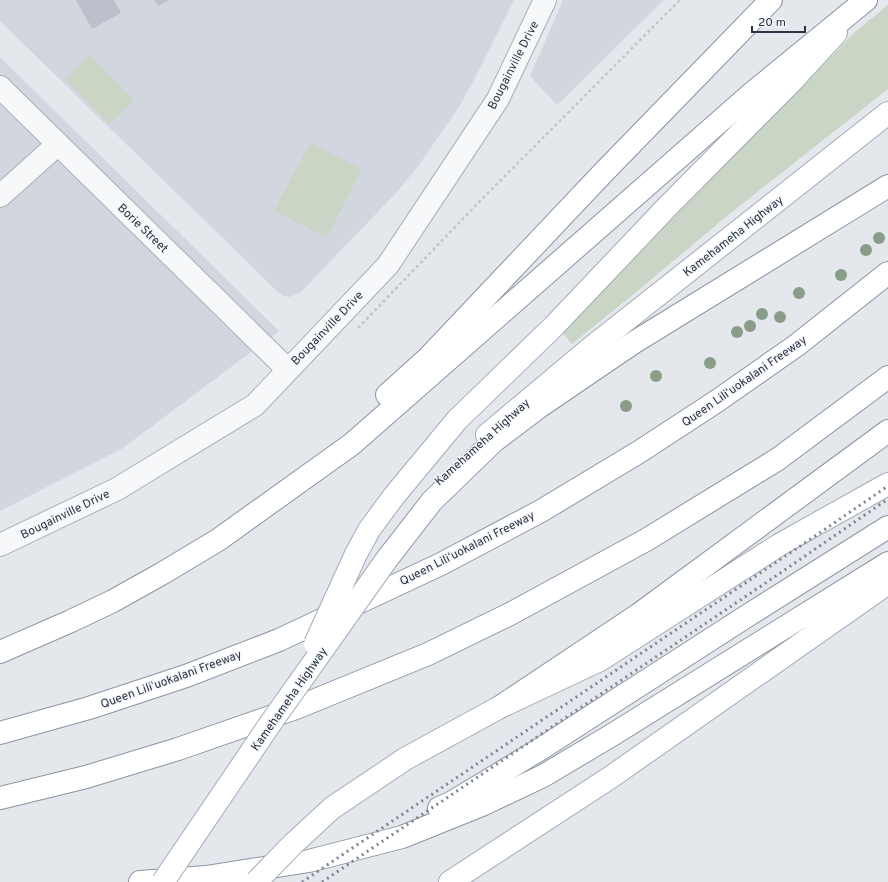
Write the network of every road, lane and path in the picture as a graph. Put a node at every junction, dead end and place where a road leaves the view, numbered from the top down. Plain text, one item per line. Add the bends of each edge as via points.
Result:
1 (545, 0) edge
2 (771, 0) edge
3 (866, 0) edge
4 (0, 87) edge
5 (888, 113) edge
6 (58, 144) junction
7 (888, 186) edge
8 (0, 196) edge
9 (888, 273) edge
10 (287, 369) junction
11 (888, 376) edge
12 (888, 431) edge
13 (888, 484) edge
14 (410, 523) junction
15 (888, 527) edge
16 (0, 545) edge
17 (888, 563) edge
18 (888, 583) edge
19 (2, 651) edge
20 (291, 694) junction
21 (500, 707) junction
22 (0, 733) edge
23 (0, 798) edge
24 (308, 861) junction
25 (140, 882) edge
26 (163, 882) edge
27 (256, 882) edge
28 (450, 882) edge

1 - 10 street, Bougainville Drive via 498,99 388,265
2 - 19 main road via 426,359 354,425 281,483 175,556
3 - 19 main road via 752,94 352,444 218,540 169,569 113,601
3 - 20 main road, bridge via 791,82 554,326 457,420 394,496 369,530 356,554
4 - 6 street, Borie Street
5 - 14 main road, Kamehameha Highway via 524,403 471,449 434,486
6 - 8 street
6 - 10 street, Borie Street
7 - 14 main road via 633,343 539,407 494,441
9 - 22 main road, Queen Liliʻuokalani Freeway via 797,345 639,452 541,511 441,564 279,640 186,676 89,708
10 - 16 street, Bougainville Drive via 255,405 242,413 116,489
11 - 23 main road via 778,459 646,540 510,614 428,654 296,708 178,749 86,777
12 - 21 main road via 638,615
13 - 21 main road via 779,545 600,660
14 - 20 main road, Kamehameha Highway, bridge via 387,560
15 - 24 main road via 542,748 451,803 376,830
17 - 24 main road via 543,776 484,804 402,837
18 - 28 main road via 611,777
20 - 26 main road, Kamehameha Highway, bridge
21 - 27 main road, bridge via 405,759 332,808
24 - 25 main road via 206,877

